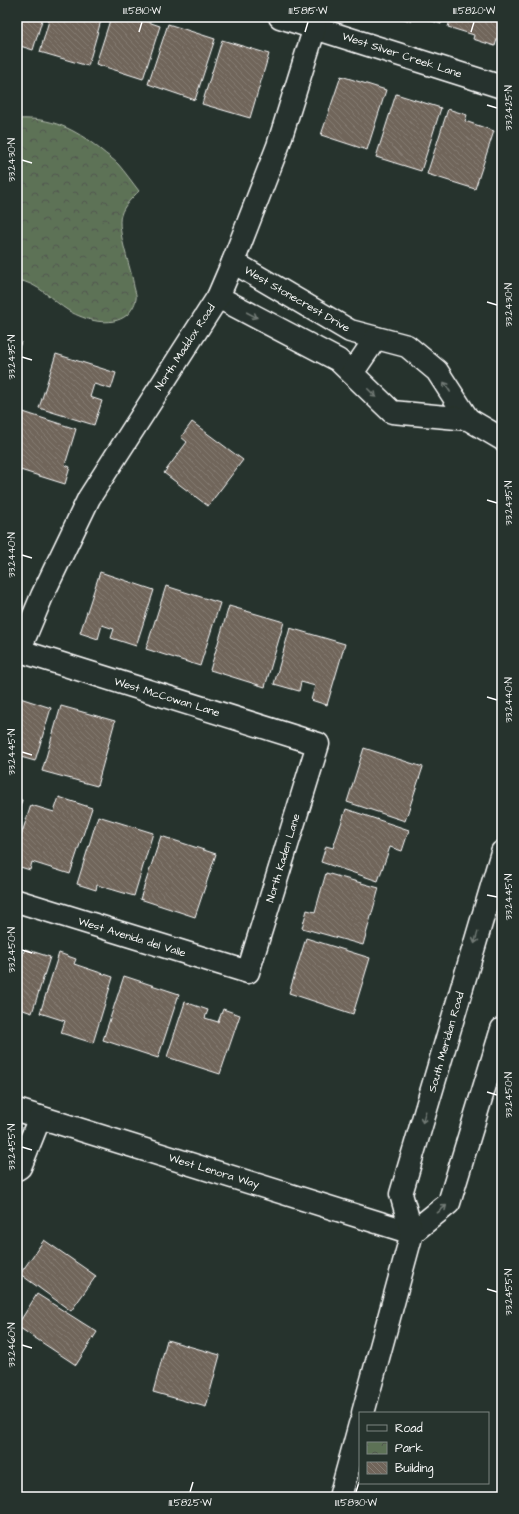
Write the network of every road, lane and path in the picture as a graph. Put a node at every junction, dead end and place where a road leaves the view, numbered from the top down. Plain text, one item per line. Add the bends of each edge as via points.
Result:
1 (280, 17) edge
2 (314, 27) junction
3 (502, 87) edge
4 (233, 262) junction
5 (218, 297) junction
6 (376, 338) junction
7 (352, 373) junction
8 (468, 419) junction
9 (502, 439) edge
10 (18, 650) edge
11 (318, 744) joint
12 (502, 852) edge
13 (17, 901) edge
14 (495, 903) edge
15 (248, 972) joint
16 (502, 1028) edge
17 (17, 1110) edge
18 (40, 1117) junction
19 (17, 1168) edge
20 (412, 1233) junction
21 (363, 1412) edge
22 (359, 1428) edge
23 (341, 1497) edge

1 - 2 street, West Silver Creek Lane
2 - 3 street, West Silver Creek Lane
2 - 4 street, North Maddox Road via 278,146
4 - 5 street, North Maddox Road
4 - 6 street, West Stonecrest Drive via 350,331
5 -> 7 street, West Stonecrest Drive via 338,360
5 - 10 street, North Maddox Road via 89,498
6 - 7 street
8 -> 6 street, West Stonecrest Drive via 437,371 408,346
7 -> 8 street, West Stonecrest Drive via 392,412
8 - 9 street, West Stonecrest Drive
10 - 11 street, West McCowan Lane
11 - 15 street, North Kaden Lane
12 - 14 street, South Meridian Road
13 - 15 street, West Avenida del Valle
14 -> 20 street, South Meridian Road via 401,1194
20 -> 16 street via 449,1204
17 - 18 street, West Lenora Way
18 - 19 street via 20,1167
18 - 20 street, West Lenora Way
20 - 21 street
22 - 23 street

